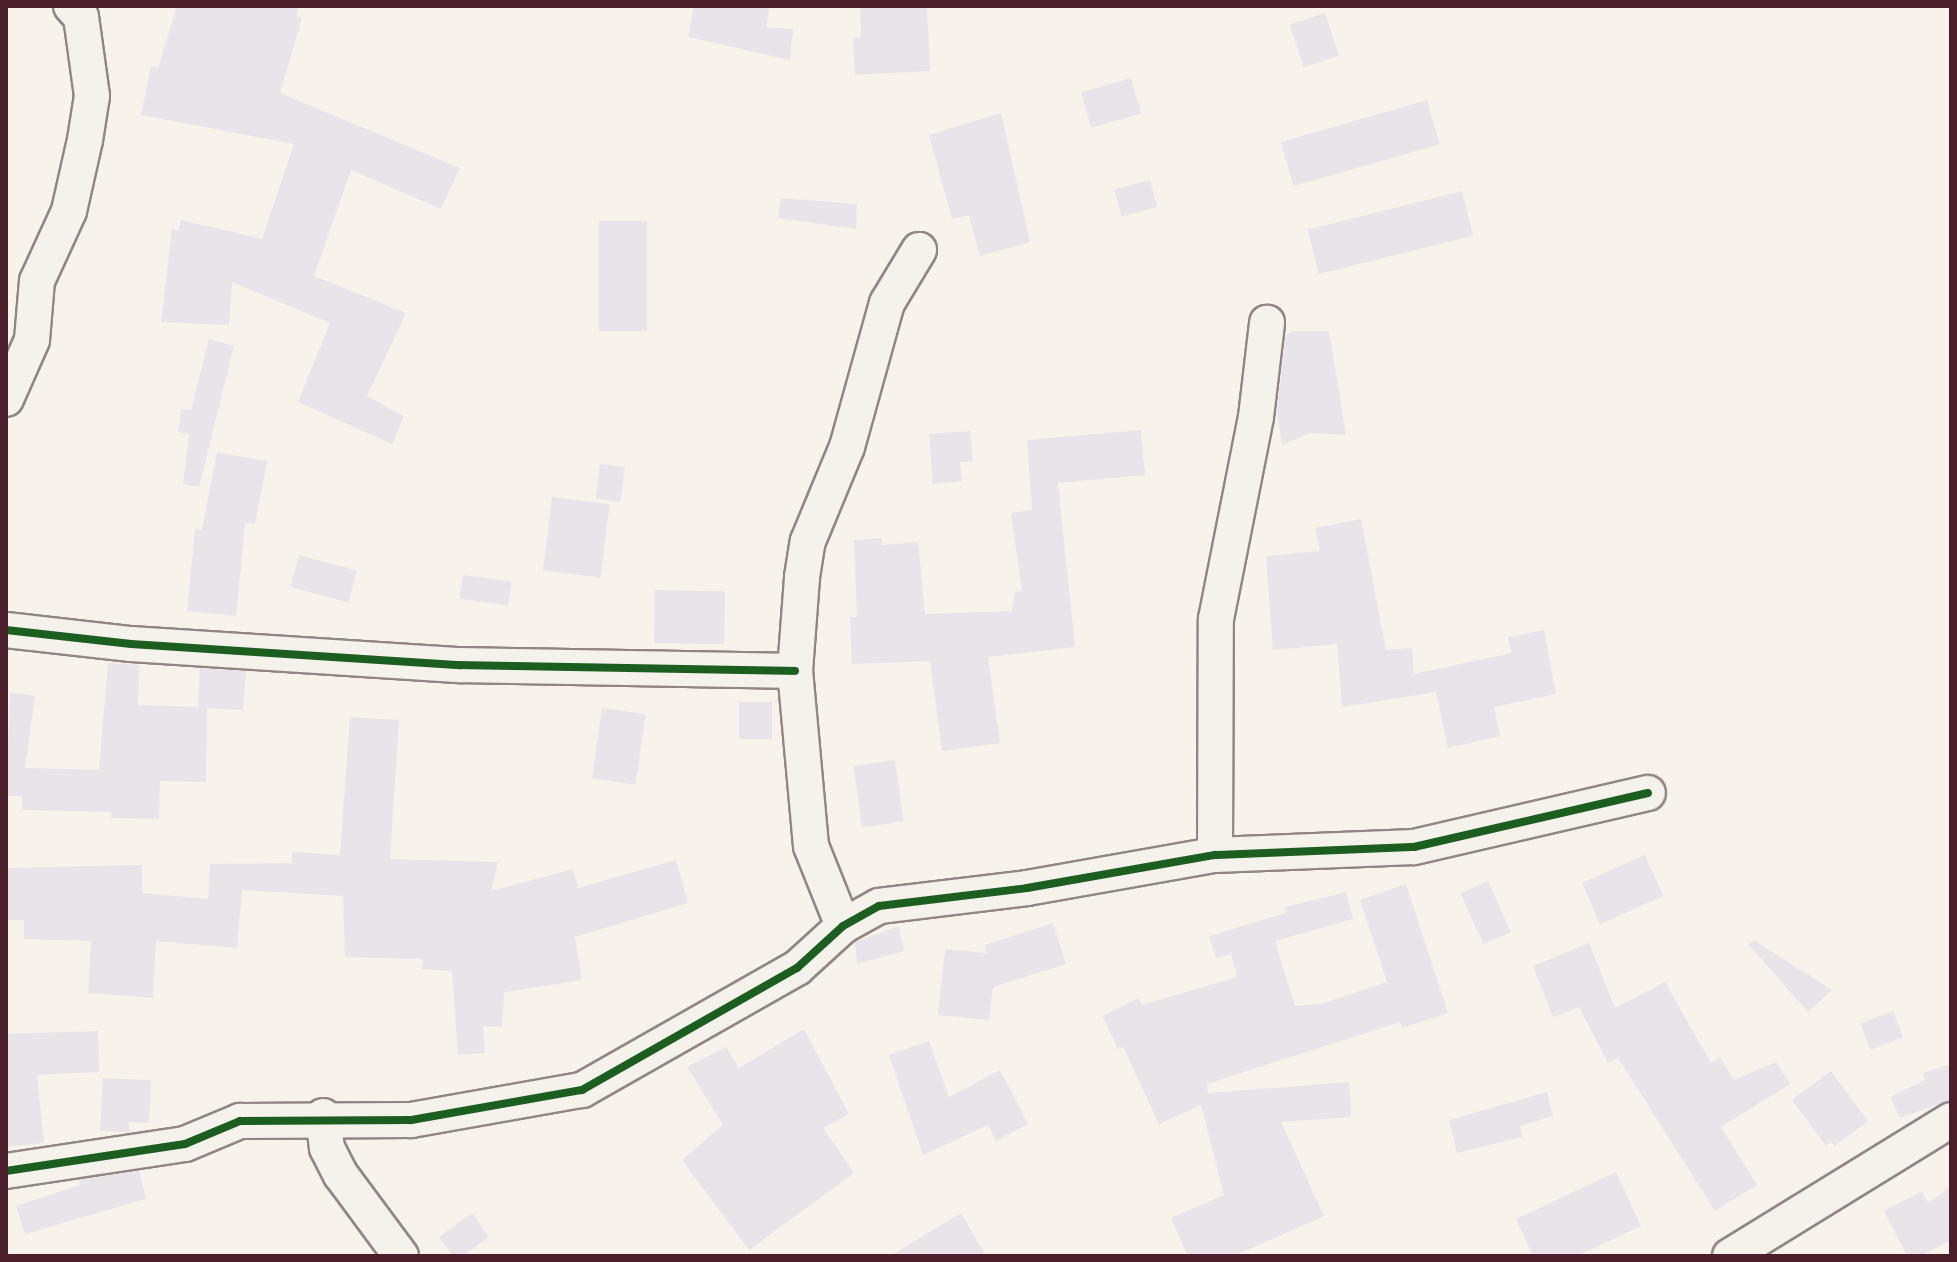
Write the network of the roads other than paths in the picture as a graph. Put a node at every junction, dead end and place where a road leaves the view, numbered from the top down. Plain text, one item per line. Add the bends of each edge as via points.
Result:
1 (81, 10) edge
2 (919, 250) dead end
3 (1267, 323) dead end
4 (6, 399) edge
5 (6, 630) edge
6 (795, 671) junction
7 (1648, 793) dead end
8 (1215, 855) junction
9 (843, 926) junction
10 (323, 1116) junction
11 (1951, 1120) edge
12 (6, 1171) edge
13 (401, 1256) edge
14 (1730, 1256) edge

1 - 4 street via 92,96 85,140 69,211 37,281 32,340
2 - 6 street via 887,303 847,447 808,541
3 - 8 street via 1256,417 1216,619
5 - 6 street via 131,644 460,665
6 - 9 street via 811,846
7 - 8 street via 1414,847
8 - 9 street via 1027,888 879,906
9 - 10 street via 797,968 582,1090 411,1120
10 - 12 street via 240,1121 185,1144
10 - 13 street via 327,1148 341,1175
11 - 14 street

